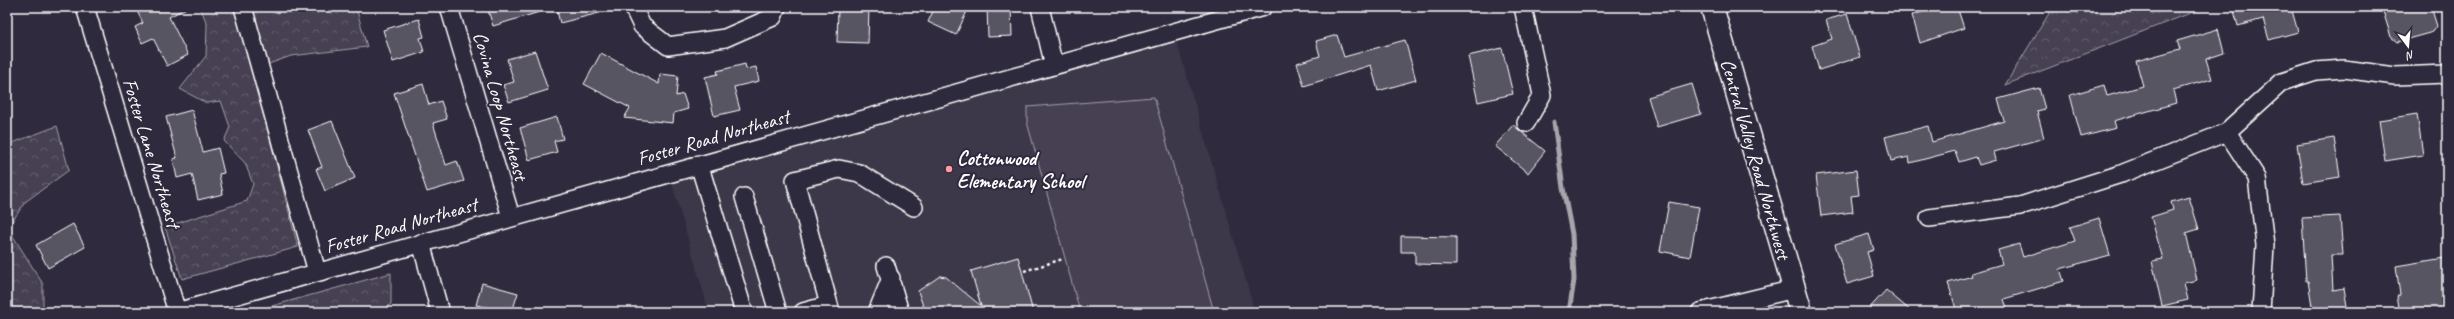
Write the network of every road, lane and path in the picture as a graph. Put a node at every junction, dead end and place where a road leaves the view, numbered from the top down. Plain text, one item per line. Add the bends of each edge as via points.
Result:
1 (85, 7) edge
2 (243, 7) edge
3 (449, 7) edge
4 (633, 7) edge
5 (777, 7) edge
6 (1040, 7) edge
7 (1263, 7) edge
8 (1523, 7) edge
9 (1713, 7) edge
10 (1054, 66) junction
11 (2447, 74) edge
12 (1526, 123) dead end
13 (2228, 132) junction
14 (699, 164) junction
15 (744, 197) dead end
16 (914, 207) dead end
17 (511, 217) junction
18 (1929, 218) dead end
19 (421, 244) junction
20 (1063, 259) dead end
21 (1024, 271) dead end
22 (318, 272) junction
23 (1794, 289) junction
24 (830, 308) edge
25 (177, 312) edge
26 (440, 312) edge
27 (744, 312) edge
28 (778, 312) edge
29 (803, 312) edge
30 (877, 312) edge
31 (900, 312) edge
32 (1700, 312) edge
33 (1801, 312) edge
34 (2261, 312) edge

1 - 25 street, Foster Lane Northeast
2 - 22 street
3 - 17 street, Covina Loop Northeast
4 - 5 street via 642,26 668,46 725,38 773,17
6 - 10 street
7 - 10 street, Foster Road Northeast
8 - 12 street via 1542,95
9 - 23 main road, Central Valley Road Northwest
10 - 14 street, Foster Road Northeast
11 - 13 street via 2395,76 2344,69 2316,71 2282,82
13 - 18 street via 2100,181 2020,206
13 - 34 street via 2258,178 2265,245
14 - 17 street, Foster Road Northeast
14 - 27 street
15 - 28 street
16 - 24 street via 859,173 839,169 796,180
17 - 19 street, Foster Road Northeast
19 - 22 street, Foster Road Northeast
19 - 26 street
20 - 21 path
22 - 25 street, Foster Road Northeast
23 - 32 street
23 - 33 main road, Central Valley Road Northwest
24 - 29 street
30 - 31 street via 888,272

